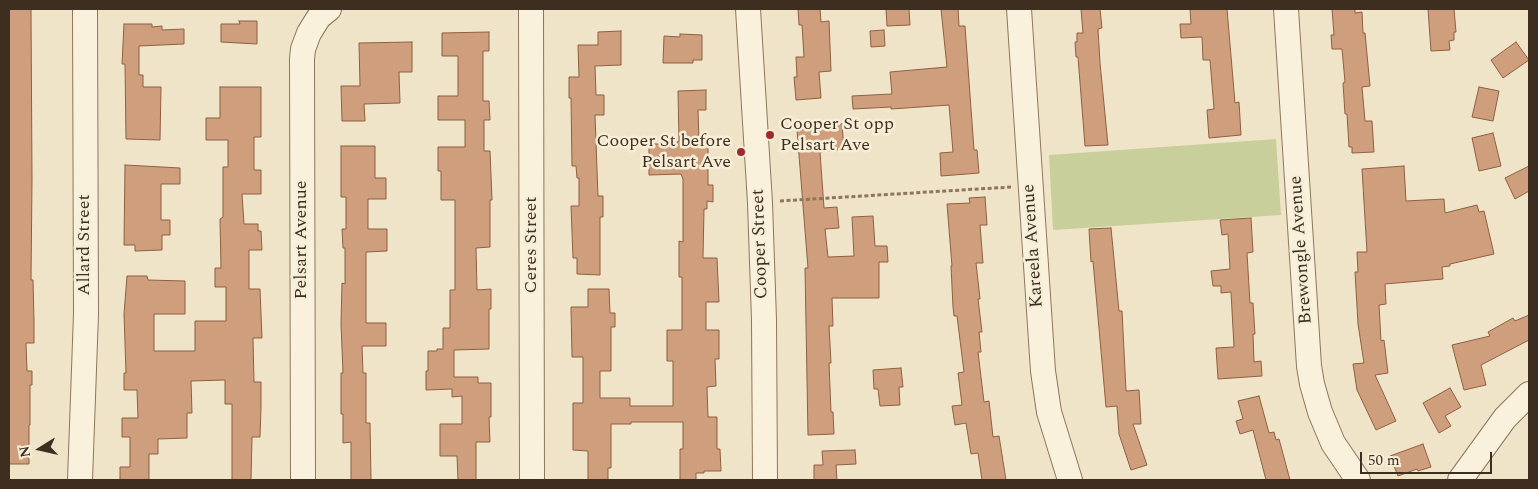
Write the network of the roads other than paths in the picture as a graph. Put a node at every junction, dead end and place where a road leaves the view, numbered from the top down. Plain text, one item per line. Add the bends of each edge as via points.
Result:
1 (85, 9) edge
2 (329, 9) edge
3 (531, 9) edge
4 (748, 9) edge
5 (1019, 9) edge
6 (1286, 9) edge
7 (1529, 394) edge
8 (80, 480) edge
9 (303, 480) edge
10 (532, 480) edge
11 (765, 480) edge
12 (1070, 480) edge
13 (1358, 480) edge
14 (1460, 480) edge

1 - 8 street, Allard Street via 86,314
2 - 9 street, Pelsart Avenue via 319,17 309,33 302,59
3 - 10 street, Ceres Street
4 - 11 street, Cooper Street via 760,203
5 - 12 street, Kareela Avenue via 1046,393
6 - 13 street, Brewongle Avenue via 1309,366 1320,412 1333,443
7 - 14 street via 1504,418

